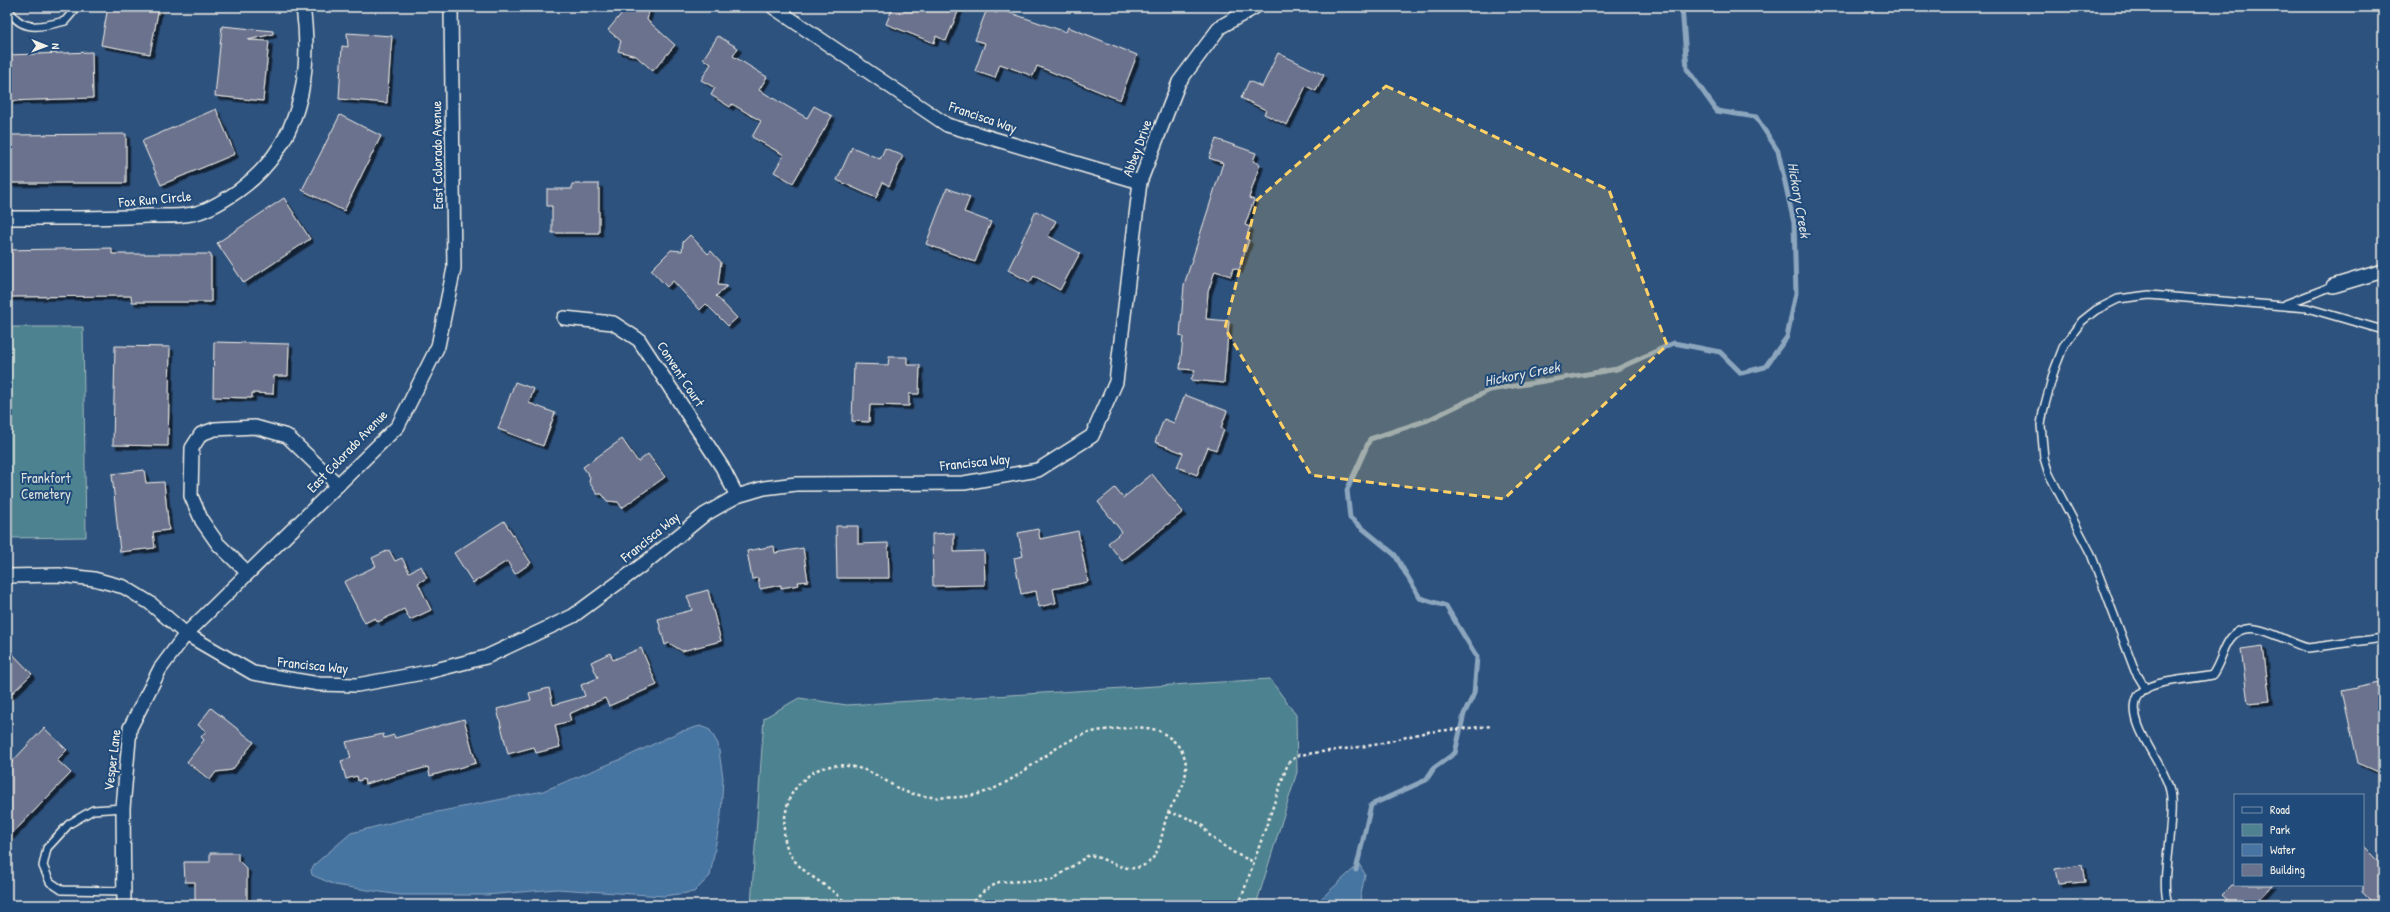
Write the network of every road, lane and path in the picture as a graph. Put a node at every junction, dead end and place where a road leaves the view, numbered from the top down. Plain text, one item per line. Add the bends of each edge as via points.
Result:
1 (8, 7) edge
2 (77, 7) edge
3 (303, 7) edge
4 (451, 7) edge
5 (773, 7) edge
6 (1255, 7) edge
7 (1140, 182) junction
8 (7, 218) edge
9 (2383, 270) edge
10 (2333, 286) joint
11 (2284, 305) junction
12 (564, 318) dead end
13 (2383, 330) edge
14 (1116, 382) joint
15 (338, 485) junction
16 (737, 496) junction
17 (248, 573) junction
18 (7, 576) edge
19 (186, 634) junction
20 (2383, 638) edge
21 (2146, 689) junction
22 (1492, 726) dead end
23 (123, 808) junction
24 (1168, 812) junction
25 (1254, 862) junction
26 (124, 891) junction
27 (124, 905) edge
28 (847, 905) edge
29 (970, 905) edge
30 (1239, 905) edge
31 (2169, 905) edge

1 - 2 lane via 18,22 24,26 65,21
3 - 8 street, Fox Run Circle via 307,37 306,73 297,109 281,145 257,177 224,201 193,214 119,218
4 - 15 street, East Colorado Avenue via 454,268 438,346 398,426
5 - 7 street, Francisca Way via 947,125
6 - 7 street, Abbey Drive via 1220,28 1179,82
7 - 14 street, Abbey Drive
9 - 10 street
10 - 11 lane
11 - 13 lane via 2322,312
11 - 21 lane via 2149,295 2118,299 2096,310 2082,321 2064,345 2054,371 2041,424 2046,466 2091,554 2135,671
12 - 16 street, Convent Court via 613,323 640,340 722,467
14 - 16 street, Francisca Way via 1092,436 1038,470 964,483 796,484 764,488
15 - 17 street, East Colorado Avenue
15 - 17 street via 287,436 256,427 215,429 201,434 192,448 191,496 202,521 218,544
16 - 19 street, Francisca Way via 704,515 573,616 486,657 428,672 356,685 292,680 253,673
17 - 19 street, East Colorado Avenue
18 - 19 street, Francisca Way via 59,575 94,579 124,587 150,603
19 - 23 street, Vesper Lane via 160,669 130,728
20 - 21 lane via 2308,648 2266,631 2247,629 2230,638 2212,676 2150,686
21 - 31 lane via 2138,696 2136,717 2148,746 2167,777 2171,792 2171,833 2165,891
22 - 25 path via 1427,732 1374,745 1299,755 1288,763
23 - 26 street, Vesper Lane
23 - 26 lane via 93,810 68,824 47,848 43,866 50,882 62,890
24 - 25 path via 1202,825 1211,837 1236,854
24 - 28 path via 1184,781 1184,756 1174,741 1160,731 1137,727 1109,729 1076,737 1009,782 982,793 950,797 924,796 904,791 860,768 827,766 813,771 799,783 790,799 784,834 788,851 798,866 818,879
24 - 29 path via 1158,848 1152,859 1142,866 1126,869 1101,857 1089,855 1052,880 999,882 984,891
25 - 30 path
26 - 27 street, Vesper Lane

